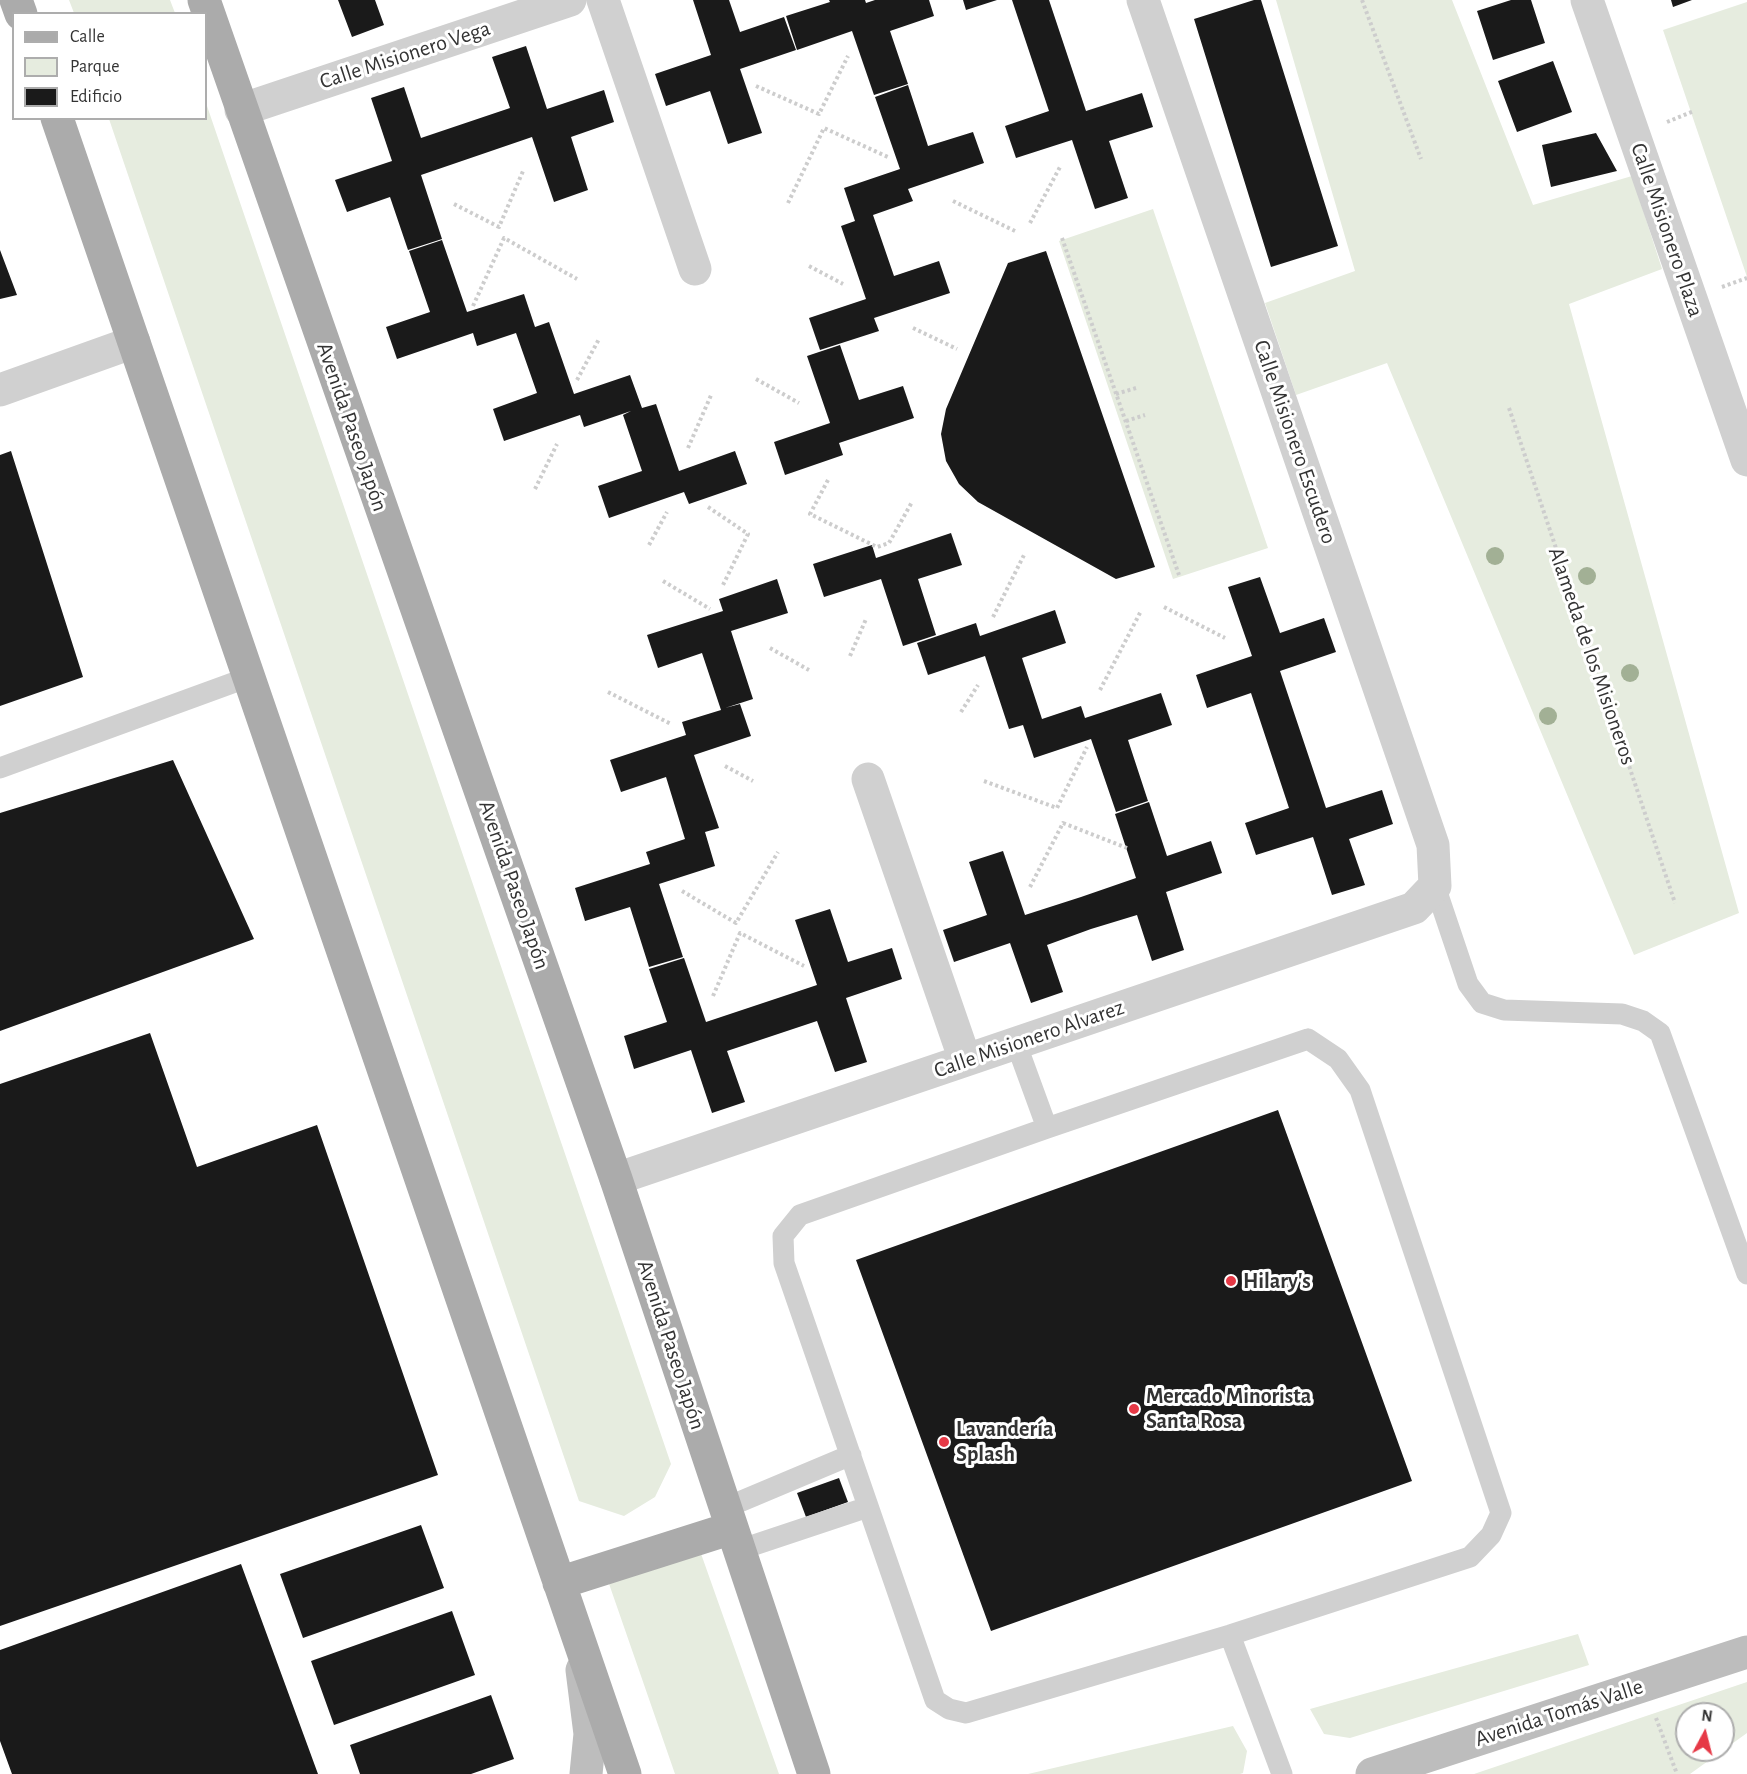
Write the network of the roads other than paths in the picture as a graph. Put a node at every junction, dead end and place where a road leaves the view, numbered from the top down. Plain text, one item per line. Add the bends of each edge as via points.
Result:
1 (204, 0) edge
2 (570, 0) edge
3 (603, 0) edge
4 (1143, 0) edge
5 (1587, 0) edge
6 (241, 110) junction
7 (58, 120) edge
8 (695, 269) dead end
9 (134, 342) junction
10 (0, 390) edge
11 (1747, 460) edge
12 (249, 677) junction
13 (0, 768) edge
14 (868, 779) dead end
15 (1434, 886) junction
16 (1016, 1043) junction
17 (965, 1060) junction
18 (1047, 1128) junction
19 (616, 1179) junction
20 (1747, 1274) edge
21 (850, 1455) junction
22 (868, 1507) junction
23 (732, 1528) junction
24 (559, 1583) junction
25 (1230, 1635) junction
26 (578, 1636) junction
27 (1747, 1652) edge
28 (586, 1774) edge
29 (625, 1774) edge
30 (814, 1774) edge
31 (1282, 1774) edge
32 (1372, 1774) edge

1 - 6 main road, Avenida Paseo Japón
2 - 6 street, Calle Misionero Vega
3 - 8 street
4 - 15 street, Calle Misionero Escudero via 1433,845
5 - 11 street, Calle Misionero Plaza
6 - 19 main road, Avenida Paseo Japón
7 - 9 main road
9 - 10 street
9 - 12 main road
12 - 13 lane
12 - 24 main road
14 - 17 street
15 - 16 street, Calle Misionero Alvarez via 1414,908
15 - 20 lane via 1468,984 1482,1003 1504,1010 1622,1014 1643,1021 1660,1033
16 - 17 street, Calle Misionero Alvarez
16 - 18 lane
17 - 19 street, Calle Misionero Alvarez
18 - 21 lane via 800,1215 783,1236 784,1263
18 - 25 lane via 1308,1039 1338,1059 1360,1090 1501,1513 1491,1535 1470,1557
19 - 23 main road, Avenida Paseo Japón
21 - 22 lane
21 - 23 lane
22 - 23 lane
22 - 25 lane via 935,1700 949,1709 966,1713
23 - 24 main road
23 - 30 main road, Avenida Paseo Japón
24 - 26 main road
25 - 31 lane
26 - 28 main road via 590,1734
26 - 29 main road
27 - 32 main road, Avenida Tomás Valle

